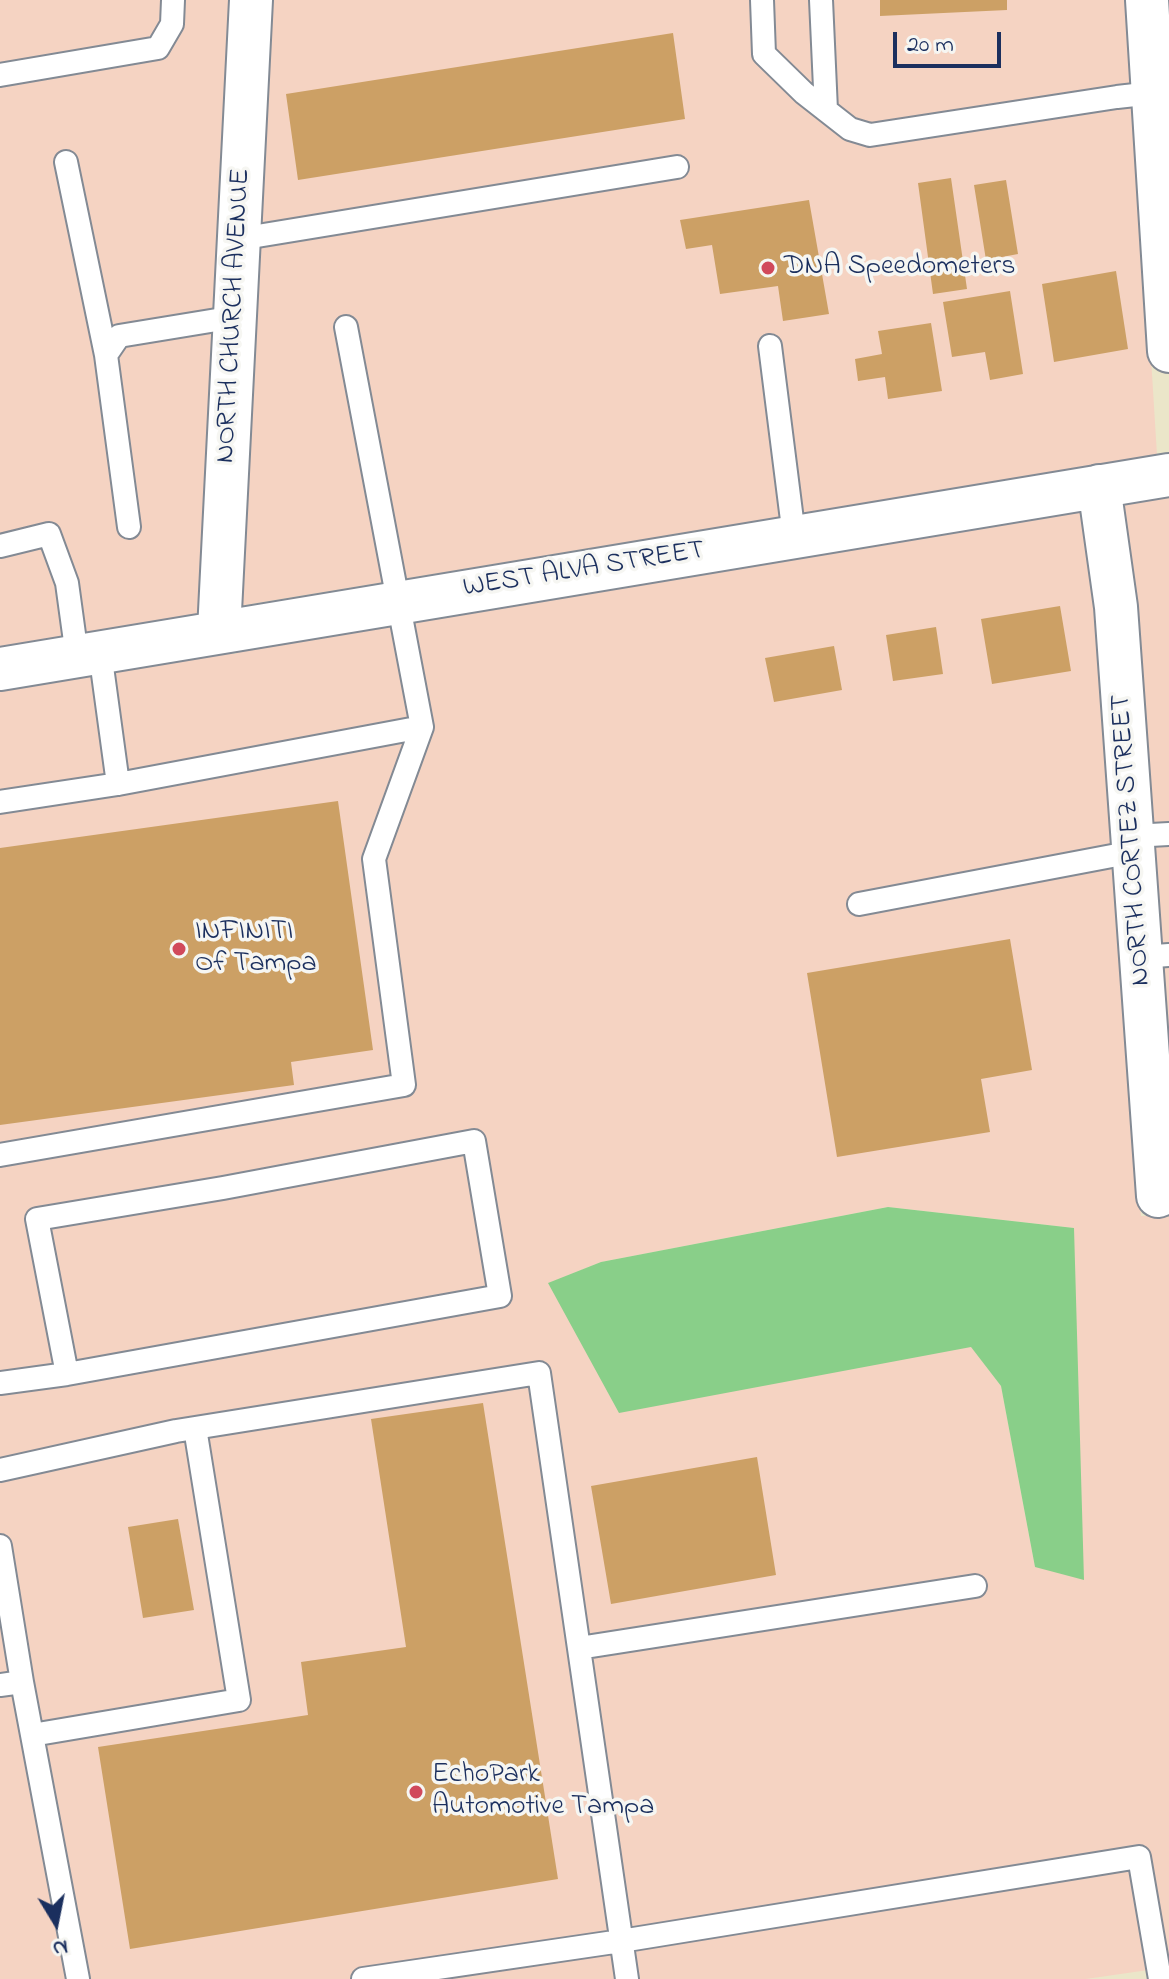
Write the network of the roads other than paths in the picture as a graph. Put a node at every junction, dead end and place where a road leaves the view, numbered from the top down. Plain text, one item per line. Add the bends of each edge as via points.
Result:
1 (173, 0) edge
2 (251, 0) edge
3 (762, 0) edge
4 (821, 0) edge
5 (1147, 0) edge
6 (0, 75) edge
7 (1153, 93) junction
8 (826, 110) junction
9 (66, 162) dead end
10 (677, 167) dead end
11 (239, 239) junction
12 (235, 317) junction
13 (346, 327) dead end
14 (770, 346) dead end
15 (1169, 351) edge
16 (106, 355) junction
17 (1169, 475) edge
18 (1099, 486) junction
19 (129, 527) dead end
20 (794, 536) junction
21 (0, 546) edge
22 (400, 601) junction
23 (219, 631) junction
24 (88, 654) junction
25 (0, 669) edge
26 (422, 727) junction
27 (118, 784) junction
28 (0, 802) edge
29 (1145, 841) edge
30 (859, 904) dead end
31 (1155, 956) edge
32 (0, 1155) edge
33 (1158, 1196) dead end
34 (67, 1374) junction
35 (0, 1383) edge
36 (195, 1428) junction
37 (0, 1470) edge
38 (0, 1546) edge
39 (975, 1586) dead end
40 (579, 1648) junction
41 (11, 1684) edge
42 (32, 1735) junction
43 (621, 1941) junction
44 (78, 1979) edge
45 (363, 1979) edge
46 (627, 1979) edge
47 (1160, 1979) edge

1 - 6 lane via 172,24 158,48
2 - 11 street, NORTH CHURCH AVENUE
3 - 8 lane via 764,54
4 - 8 lane
5 - 7 street
7 - 8 lane via 870,135 850,129
7 - 15 street
9 - 16 lane
10 - 11 lane
11 - 12 street, NORTH CHURCH AVENUE
12 - 16 lane via 119,336
12 - 23 street, NORTH CHURCH AVENUE
13 - 22 lane
14 - 20 lane
16 - 19 lane
17 - 18 street, WEST ALVA STREET
18 - 20 street, WEST ALVA STREET
18 - 29 street, NORTH CORTEZ STREET
20 - 22 street, WEST ALVA STREET
21 - 24 lane via 49,534
22 - 23 street, WEST ALVA STREET
22 - 26 lane
23 - 24 street, WEST ALVA STREET
24 - 25 street, WEST ALVA STREET
24 - 27 lane
26 - 27 lane
26 - 32 lane via 374,859 404,1085
27 - 28 lane
29 - 30 lane
29 - 31 street, NORTH CORTEZ STREET
31 - 33 street, NORTH CORTEZ STREET
34 - 34 lane via 500,1296 474,1141 37,1219
34 - 35 lane
36 - 37 lane
36 - 40 lane via 539,1373
36 - 42 lane via 239,1700
38 - 41 lane
39 - 40 lane
40 - 43 lane
41 - 42 lane
42 - 44 lane
43 - 45 lane
43 - 46 lane
43 - 47 lane via 1139,1857

